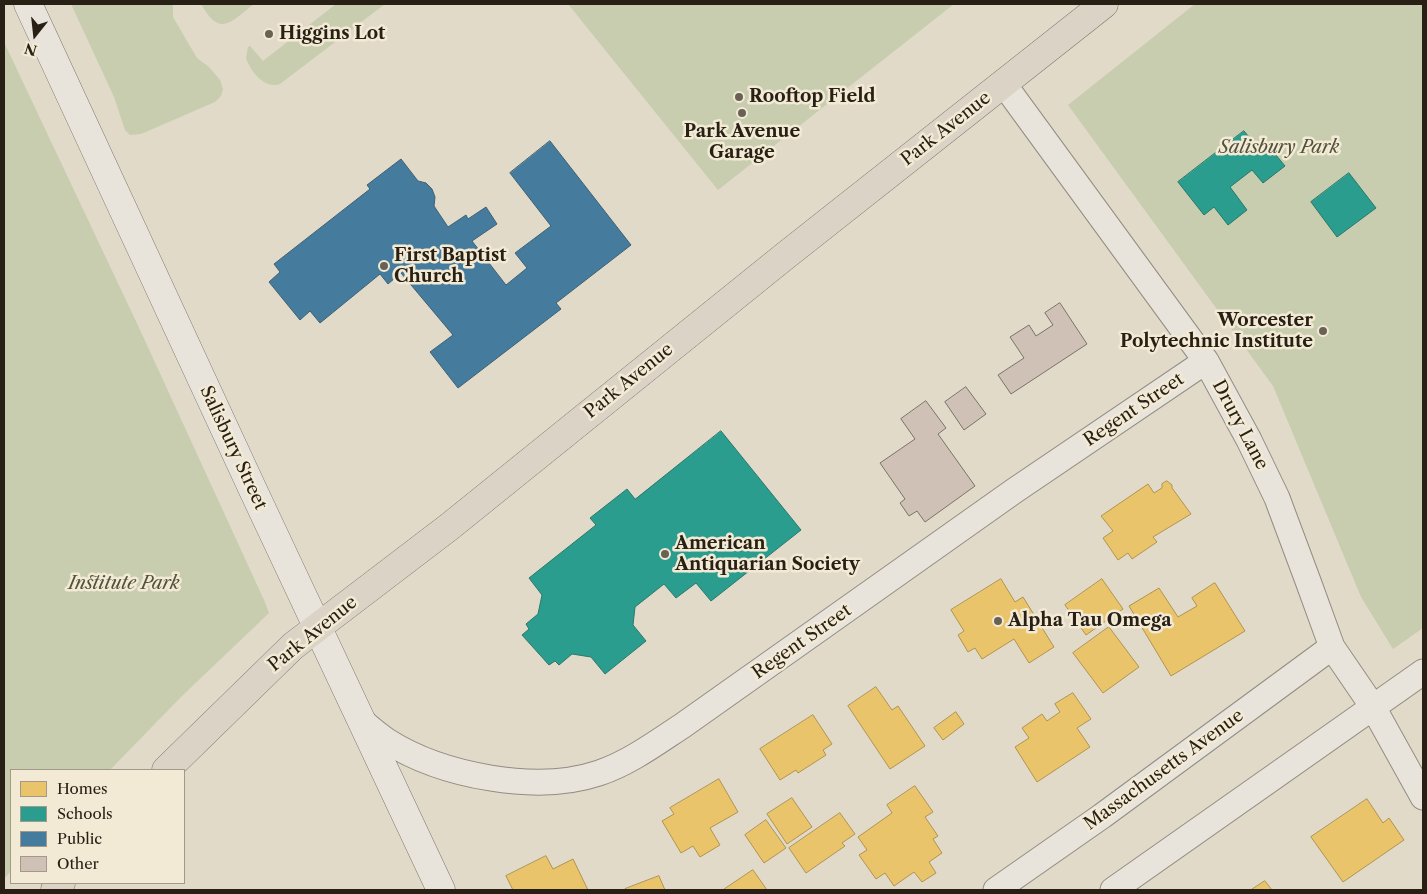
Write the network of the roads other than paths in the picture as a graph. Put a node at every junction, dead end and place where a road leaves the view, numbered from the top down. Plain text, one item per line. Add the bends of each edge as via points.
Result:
1 (28, 4) edge
2 (1104, 4) edge
3 (1003, 83) junction
4 (1206, 361) junction
5 (318, 626) junction
6 (1332, 648) junction
7 (1423, 672) edge
8 (1373, 707) junction
9 (363, 722) junction
10 (167, 769) edge
11 (1423, 797) edge
12 (1144, 881) edge
13 (441, 890) edge
14 (996, 890) edge
15 (1114, 890) edge

1 - 5 main road, Salisbury Street
2 - 3 main road, Park Avenue
3 - 4 street, Drury Lane
3 - 5 main road, Park Avenue via 449,527
4 - 6 street, Drury Lane via 1277,498
4 - 9 street, Regent Street via 1006,497 682,726 621,764 599,773 563,780 523,781 477,776 400,748
5 - 9 main road, Salisbury Street
5 - 10 main road, Park Avenue via 293,646
6 - 8 street, Drury Lane
6 - 14 street, Massachusetts Avenue
7 - 8 street
8 - 11 street, Drury Lane
8 - 12 street
9 - 13 main road, Salisbury Street
12 - 15 street

